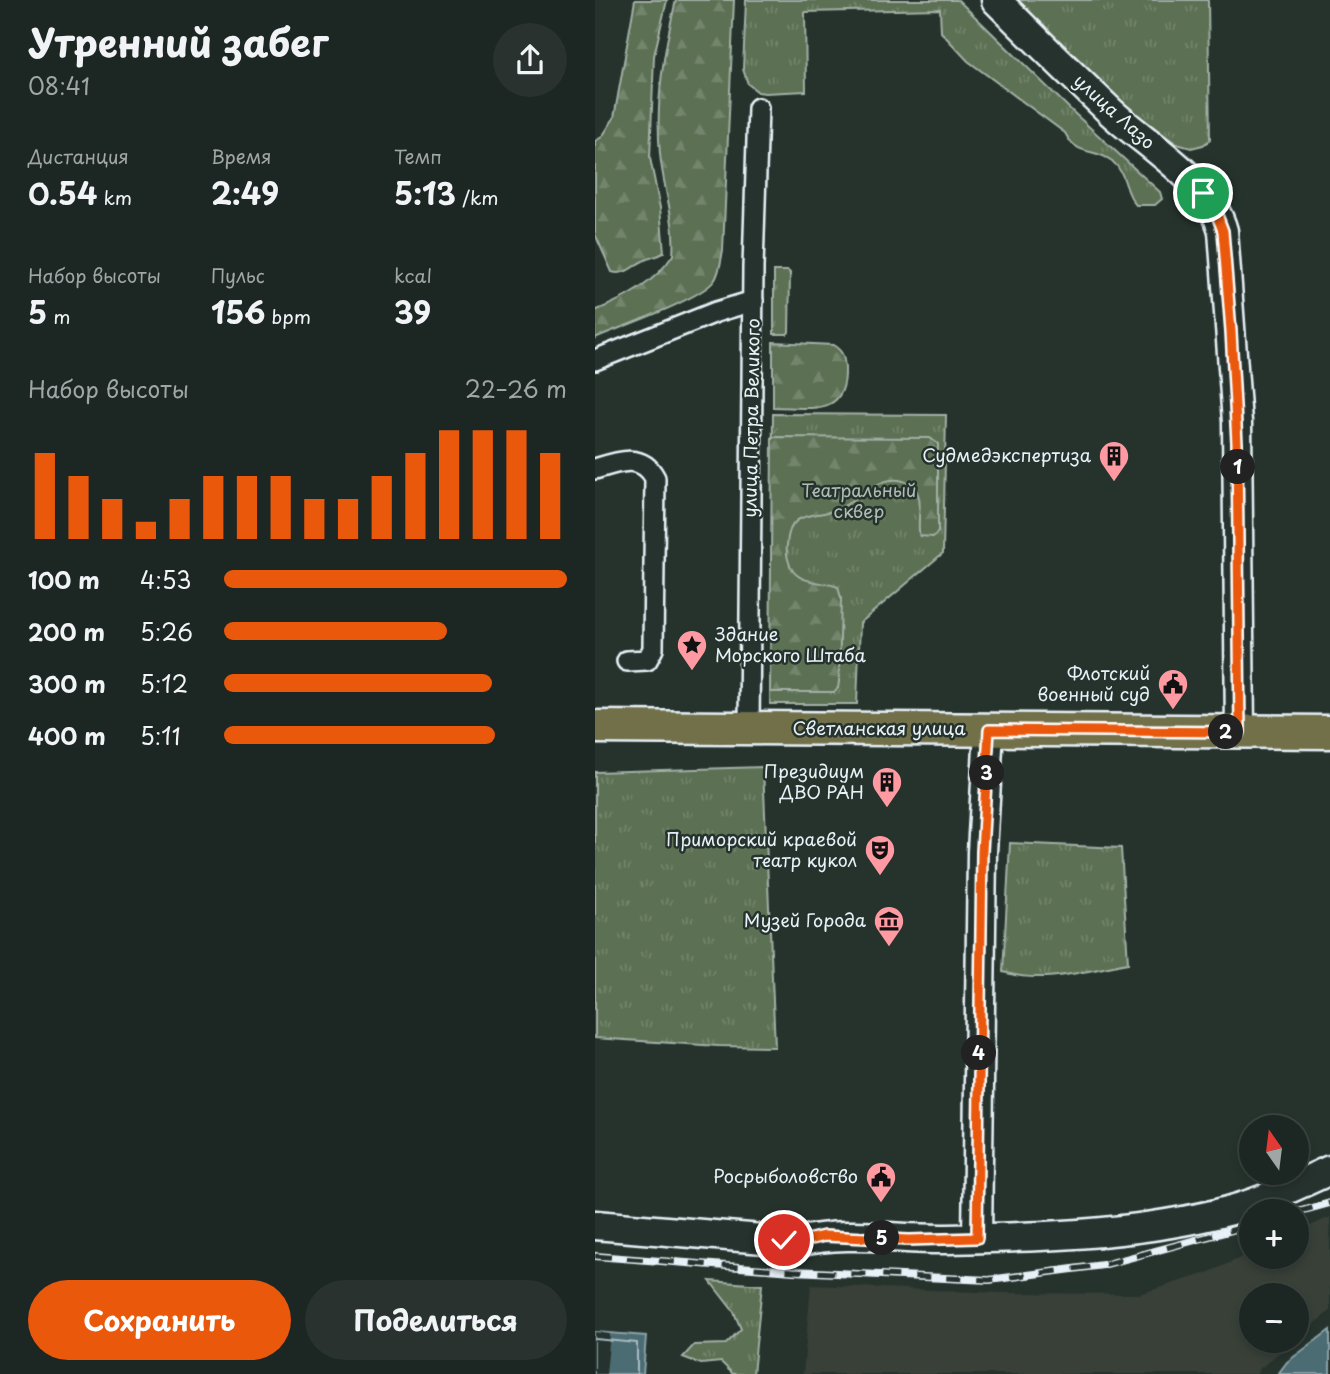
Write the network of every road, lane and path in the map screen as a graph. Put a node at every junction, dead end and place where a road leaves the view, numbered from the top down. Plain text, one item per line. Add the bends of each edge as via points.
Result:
1 (996, 0) edge
2 (758, 108) dead end
3 (753, 301) junction
4 (595, 360) edge
5 (595, 469) edge
6 (627, 661) dead end
7 (595, 727) edge
8 (749, 728) junction
9 (989, 730) junction
10 (1240, 732) junction
11 (1330, 732) edge
12 (1330, 1170) edge
13 (595, 1207) edge
14 (595, 1225) edge
15 (824, 1236) junction
16 (977, 1238) junction

1 - 10 main road, улица Лазо via 1210,200 1220,218 1237,422
2 - 3 street, улица Петра Великого
3 - 4 street
3 - 8 street, улица Петра Великого
5 - 6 street via 632,460 647,466 655,478 653,649 647,660
7 - 8 main road, Светланская улица
8 - 9 main road, Светланская улица
9 - 10 main road, Светланская улица
9 - 16 main road via 982,852
10 - 11 main road, Светланская улица
12 - 16 main road via 1216,1214 1108,1233
13 - 15 main road via 800,1226
14 - 15 main road via 799,1242
15 - 16 main road

